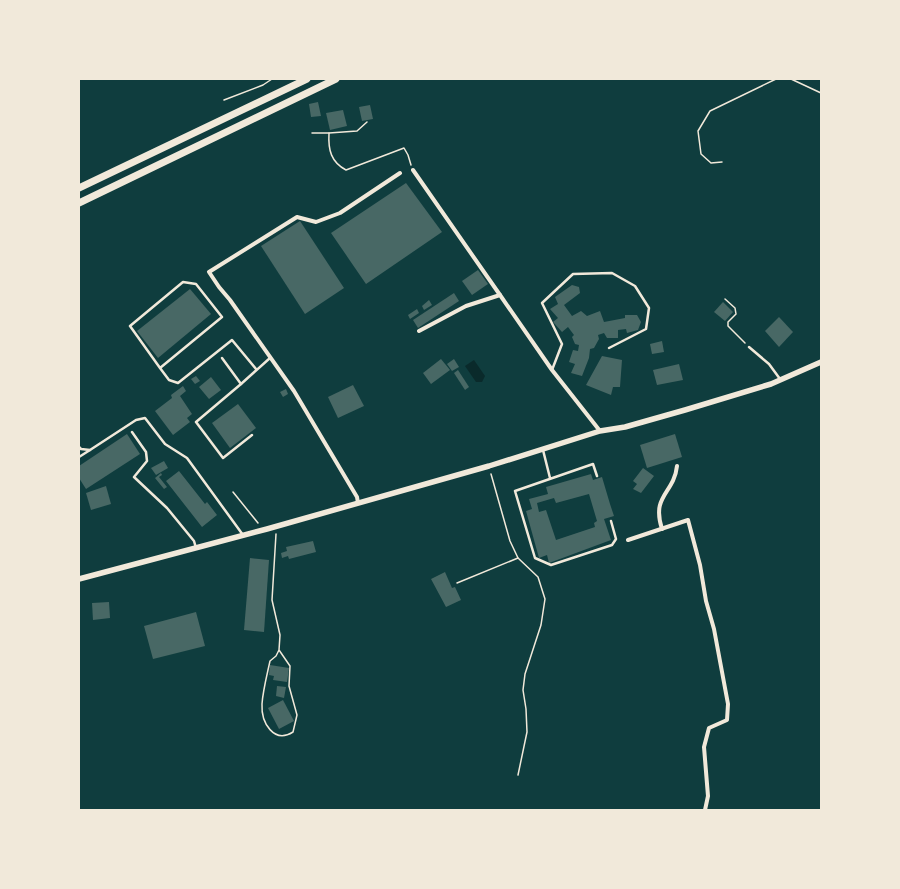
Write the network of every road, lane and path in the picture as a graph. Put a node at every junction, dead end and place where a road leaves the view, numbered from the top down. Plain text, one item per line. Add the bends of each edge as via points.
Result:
1 (272, 79) edge
2 (306, 79) edge
3 (336, 79) edge
4 (776, 79) edge
5 (791, 79) edge
6 (821, 92) edge
7 (224, 100) dead end
8 (367, 122) dead end
9 (312, 132) dead end
10 (329, 133) junction
11 (722, 162) dead end
12 (413, 170) joint
13 (400, 174) dead end
14 (79, 188) edge
15 (79, 203) edge
16 (500, 295) junction
17 (725, 299) dead end
18 (419, 331) dead end
19 (749, 347) joint
20 (609, 348) dead end
21 (270, 357) junction
22 (222, 358) dead end
23 (821, 362) edge
24 (160, 368) junction
25 (256, 369) junction
26 (552, 370) junction
27 (780, 380) junction
28 (241, 384) junction
29 (600, 431) junction
30 (132, 432) dead end
31 (252, 435) dead end
32 (79, 447) edge
33 (90, 450) junction
34 (543, 450) junction
35 (79, 457) edge
36 (489, 466) junction
37 (677, 466) dead end
38 (596, 476) dead end
39 (550, 478) junction
40 (233, 492) dead end
41 (358, 503) junction
42 (611, 521) dead end
43 (277, 526) junction
44 (662, 529) junction
45 (260, 531) junction
46 (243, 535) junction
47 (628, 540) dead end
48 (196, 548) junction
49 (518, 558) junction
50 (79, 579) edge
51 (457, 583) dead end
52 (280, 650) junction
53 (518, 775) dead end
54 (705, 810) edge

1 - 7 path
2 - 14 main road
3 - 15 main road
4 - 11 path via 710,111 698,131 701,154 711,163
5 - 6 path
8 - 10 path via 357,131
9 - 10 path
10 - 12 path via 328,148 338,165 346,170 404,148
12 - 16 street
13 - 21 street via 340,213 316,222 297,217 209,272
16 - 18 street via 466,306
16 - 26 street
17 - 19 path via 735,308 736,314 728,322 728,326
19 - 27 lane via 769,364
20 - 26 lane via 646,329 649,308 635,286 612,273 573,274 542,303 562,344
21 - 25 lane
21 - 41 street via 294,391 357,497
22 - 28 lane
23 - 27 street
24 - 24 lane via 222,317 196,284 183,282 130,326
24 - 25 lane via 169,380 178,383 232,340
25 - 28 lane
26 - 29 street
27 - 29 street via 685,410 625,427
28 - 31 lane via 196,422 223,458
29 - 34 street
30 - 48 lane via 146,452 147,461 134,477 167,508 194,541
32 - 33 lane
33 - 35 lane
33 - 46 lane via 136,420 145,418 165,444 187,458
34 - 36 street
34 - 39 lane
36 - 41 street
36 - 49 path via 501,515
37 - 44 street via 676,478 658,507 658,519
38 - 39 lane via 593,464
39 - 42 lane via 515,491 535,558 551,565 612,545 616,539
40 - 45 path via 258,524
41 - 43 street
43 - 45 street
43 - 52 path via 272,600 280,635
44 - 47 street
44 - 54 street via 688,520 714,629 728,704 727,720 709,728 704,747 708,796
45 - 46 street
46 - 48 street
48 - 50 street
49 - 51 path
49 - 53 path via 538,577 545,598 541,625 524,674 526,732
52 - 52 path via 270,661 262,706 267,725 272,732 287,736 293,732 297,715 289,686 290,666

